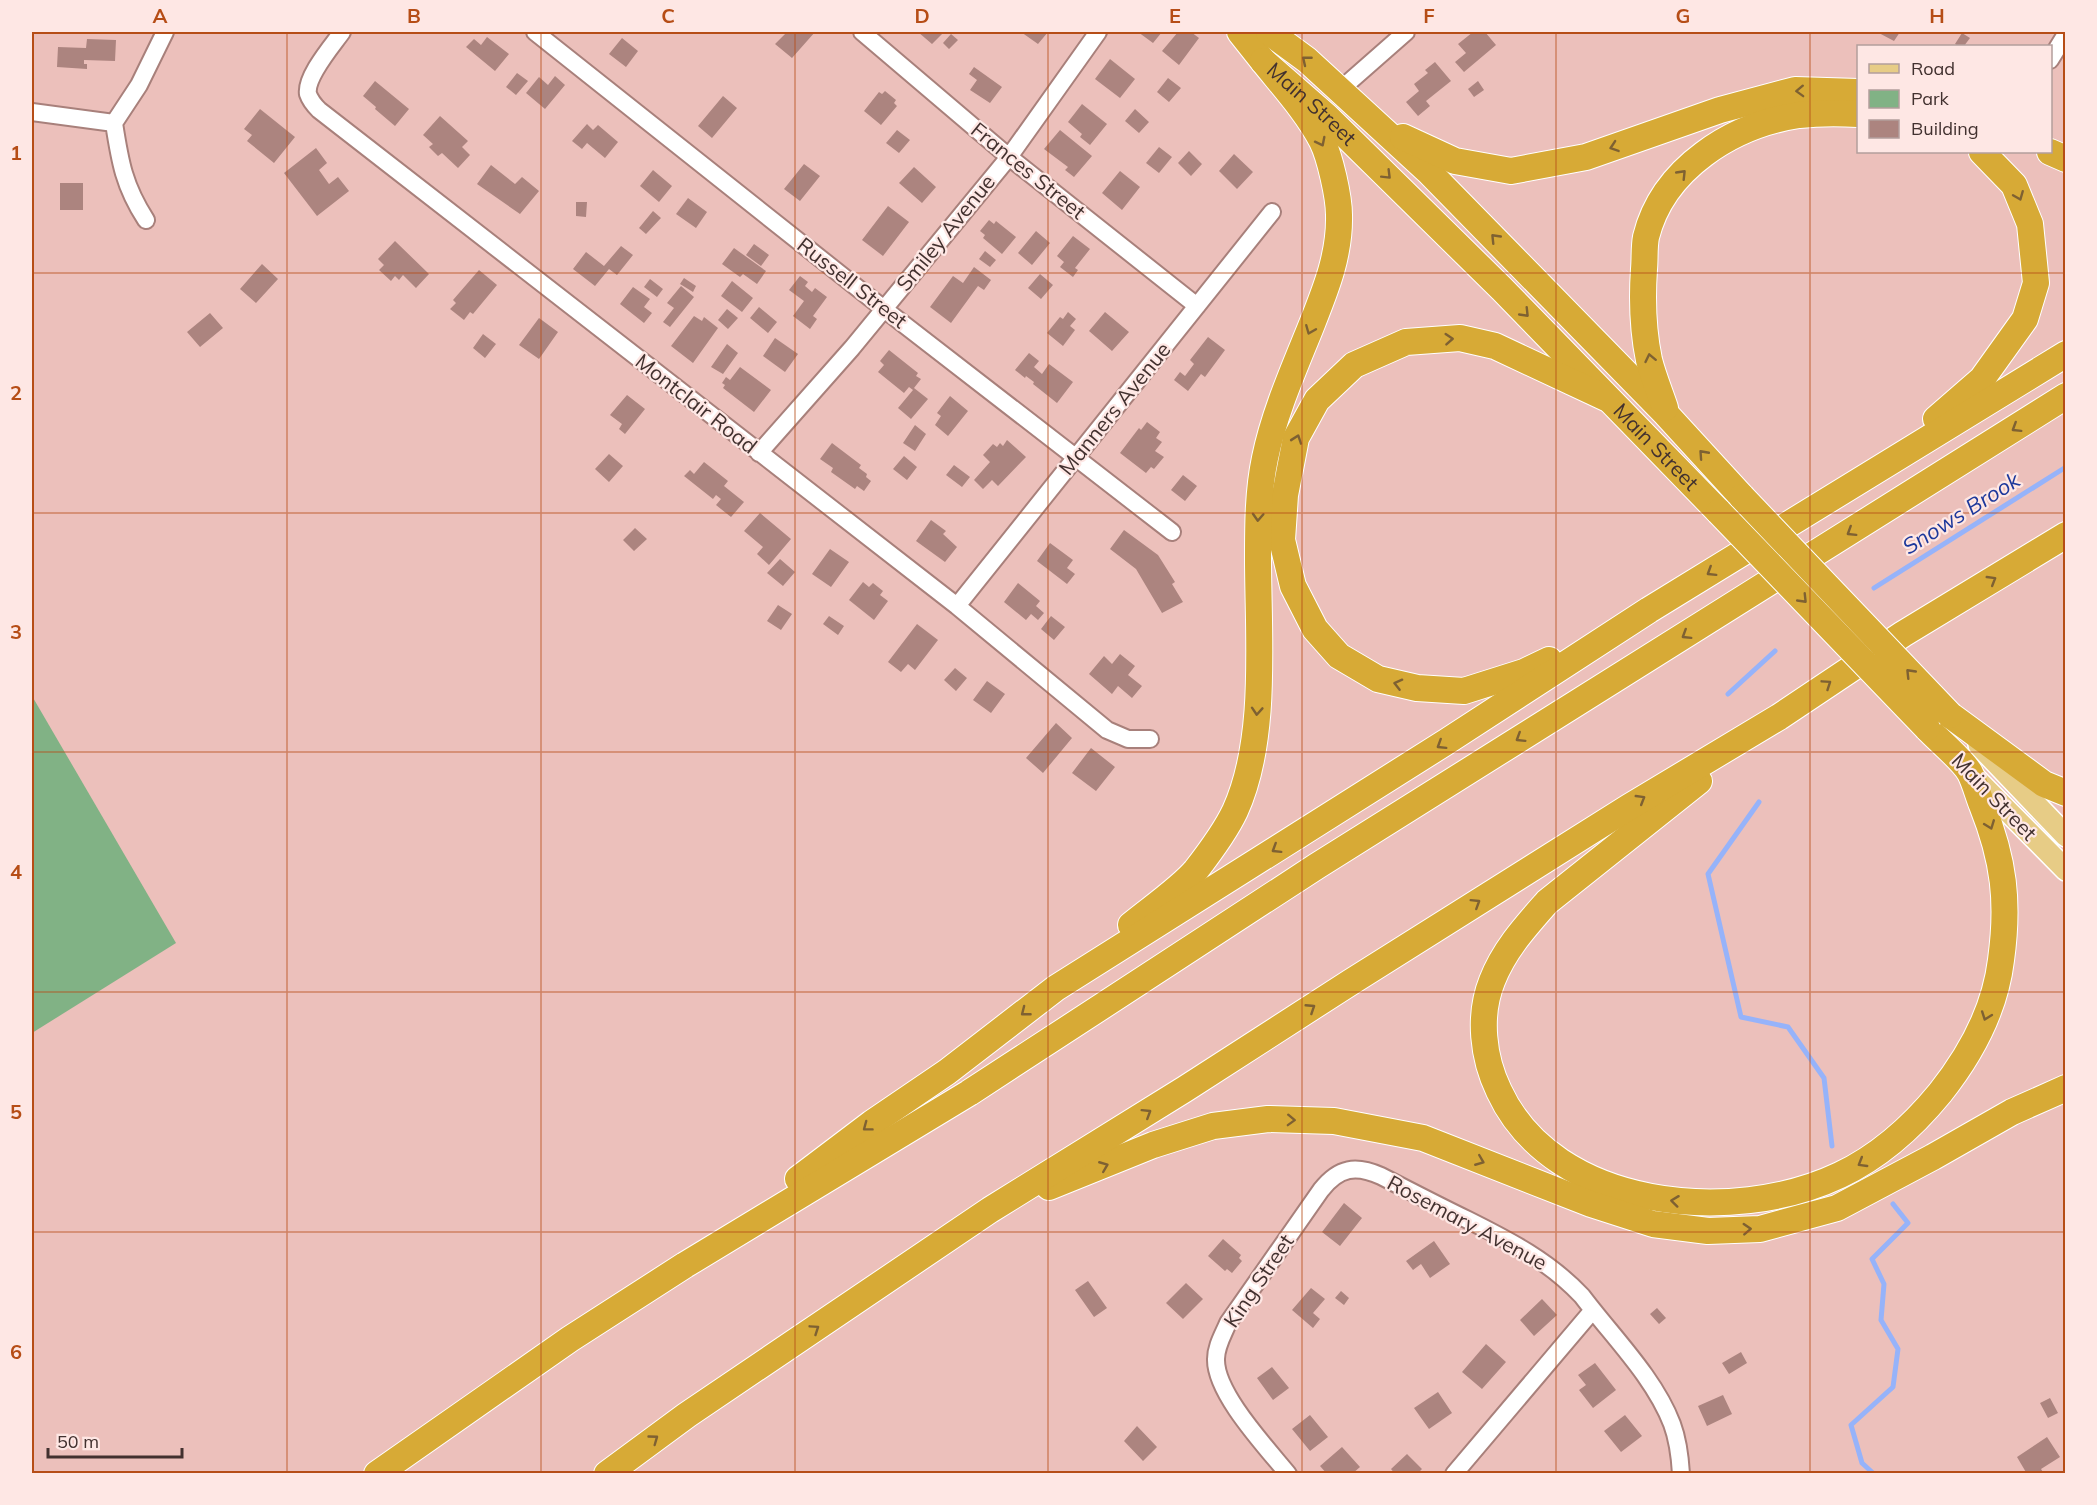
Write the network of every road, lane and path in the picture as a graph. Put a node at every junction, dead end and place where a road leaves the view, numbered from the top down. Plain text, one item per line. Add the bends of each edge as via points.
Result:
1 (165, 32) edge
2 (342, 32) edge
3 (535, 32) edge
4 (862, 32) edge
5 (1098, 32) edge
6 (1240, 32) edge
7 (1269, 32) edge
8 (1406, 32) edge
9 (2066, 34) edge
10 (2052, 57) edge
11 (1263, 60) junction
12 (1340, 90) junction
13 (1857, 92) edge
14 (32, 112) edge
15 (1857, 114) edge
16 (114, 123) junction
17 (1382, 127) junction
18 (1983, 153) edge
19 (2052, 153) edge
20 (1009, 158) junction
21 (2066, 159) edge
22 (1272, 212) dead end
23 (146, 220) dead end
24 (1197, 306) junction
25 (884, 309) junction
26 (2066, 354) edge
27 (2066, 396) edge
28 (1606, 398) junction
29 (1666, 414) junction
30 (759, 453) junction
31 (1076, 458) junction
32 (1885, 464) junction
33 (1172, 532) dead end
34 (2066, 535) edge
35 (957, 606) junction
36 (1649, 610) junction
37 (1950, 715) junction
38 (1779, 717) junction
39 (1150, 739) dead end
40 (1969, 771) junction
41 (2066, 793) edge
42 (2066, 836) edge
43 (2066, 870) edge
44 (1056, 988) junction
45 (2066, 1088) edge
46 (1352, 1169) joint
47 (990, 1210) junction
48 (685, 1265) junction
49 (1593, 1310) junction
50 (377, 1473) edge
51 (607, 1473) edge
52 (1288, 1473) edge
53 (1454, 1473) edge
54 (1681, 1473) edge

1 - 16 street via 139,86
2 - 30 street, Montclair Road via 309,81 308,92 319,110
3 - 25 street, Russell Street
4 - 20 street, Frances Street
5 - 20 street, Smiley Avenue
6 - 11 highway, Main Street
12 -> 7 highway, Main Street
8 - 12 street
9 - 10 street
11 -> 28 highway, Main Street via 1371,159
11 -> 44 highway via 1322,141 1339,213 1329,282 1283,398 1263,468 1258,526 1258,709 1247,780 1235,812 1194,872
12 - 17 highway, Main Street
13 -> 17 highway via 1795,90 1720,110 1586,157 1511,171 1455,161
14 - 16 street
29 -> 15 highway via 1649,360 1644,321 1646,237 1659,204 1677,177 1706,151 1752,127 1799,115
16 - 23 street via 124,176
29 -> 17 highway, Main Street
18 -> 32 highway via 2014,185 2030,224 2036,283 2025,320 1982,379
19 - 21 highway
20 - 24 street, Frances Street
20 - 25 street, Smiley Avenue
22 - 24 street, Manners Avenue
24 - 31 street, Manners Avenue
25 - 30 street, Smiley Avenue
25 - 31 street, Russell Street
26 - 32 highway
27 -> 48 highway via 1317,866 969,1093
36 -> 28 highway via 1524,672 1464,690 1417,688 1378,679 1339,656 1315,629 1293,586 1282,540 1285,495 1296,438 1317,400 1354,365 1406,342 1460,339 1495,346
28 -> 40 highway, Main Street, bridge
37 -> 29 highway, Main Street, bridge
30 - 35 street, Montclair Road
31 - 33 street, Russell Street
31 - 35 street, Manners Avenue
32 -> 36 highway
38 -> 34 highway via 1903,634
35 - 39 street, Montclair Road via 1107,730 1128,739
36 -> 44 highway
37 - 41 highway via 2044,784
37 - 42 main road, Main Street
40 -> 38 highway via 1995,836 2006,905 2005,934 2001,966 1983,1025 1950,1080 1918,1118 1885,1147 1838,1176 1809,1187 1726,1202 1697,1203 1642,1196 1594,1179 1556,1158 1512,1116 1495,1083 1485,1043 1491,984 1512,943 1546,902
47 -> 38 highway via 1629,807
40 - 43 main road, Main Street
44 -> 48 highway
47 -> 45 highway via 1153,1145 1213,1126 1268,1119 1334,1121 1423,1138 1550,1189 1653,1224 1708,1231 1760,1229 1837,1208 2012,1112
46 - 49 street, Rosemary Avenue via 1381,1176 1525,1249 1561,1275
46 - 52 street, King Street via 1336,1176 1322,1190 1228,1323 1218,1347 1216,1369 1224,1387 1238,1411
51 -> 47 highway
48 - 50 highway via 570,1339
49 - 53 street
49 - 54 street, Rosemary Avenue via 1658,1395 1677,1438

